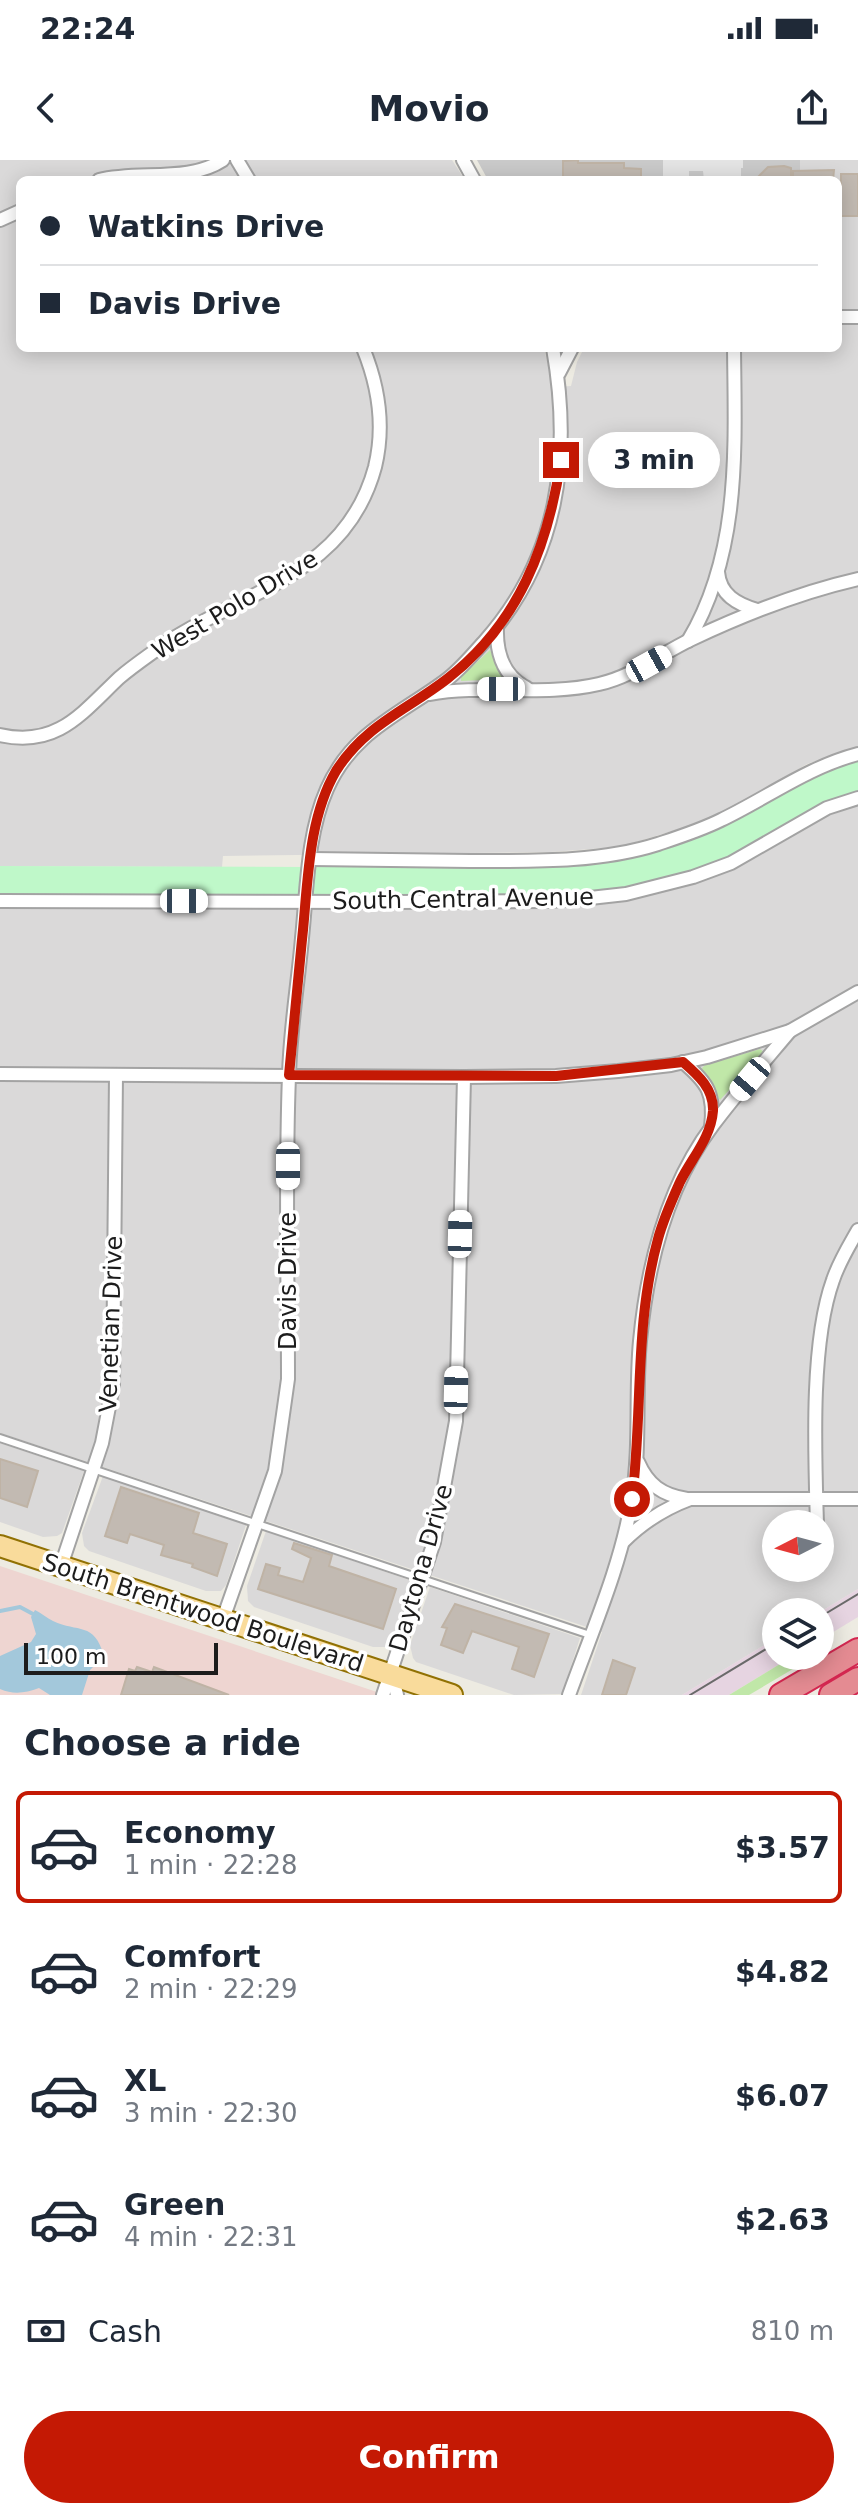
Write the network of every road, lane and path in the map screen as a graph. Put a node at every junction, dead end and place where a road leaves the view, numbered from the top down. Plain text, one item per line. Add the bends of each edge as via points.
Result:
1 (223, 160) edge
2 (120, 176) edge
3 (364, 352) edge
4 (554, 352) edge
5 (570, 352) edge
6 (734, 352) edge
7 (558, 376) junction
8 (718, 572) junction
9 (858, 579) edge
10 (757, 610) junction
11 (497, 627) junction
12 (688, 641) junction
13 (528, 689) junction
14 (426, 694) junction
15 (0, 735) edge
16 (858, 754) edge
17 (858, 798) edge
18 (311, 859) junction
19 (0, 901) edge
20 (306, 901) junction
21 (858, 992) edge
22 (790, 1031) junction
23 (683, 1062) junction
24 (0, 1074) edge
25 (116, 1075) junction
26 (289, 1075) junction
27 (464, 1077) junction
28 (711, 1127) junction
29 (858, 1230) edge
30 (0, 1438) edge
31 (637, 1459) junction
32 (93, 1469) junction
33 (690, 1499) junction
34 (816, 1499) junction
35 (858, 1499) edge
36 (816, 1510) edge
37 (256, 1525) junction
38 (623, 1542) junction
39 (0, 1546) edge
40 (61, 1566) junction
41 (422, 1579) junction
42 (223, 1619) junction
43 (590, 1635) junction
44 (858, 1650) edge
45 (392, 1674) junction
46 (858, 1679) edge
47 (383, 1695) edge
48 (397, 1695) edge
49 (452, 1695) edge
50 (569, 1695) edge
51 (781, 1695) edge
52 (831, 1695) edge

1 - 2 street via 202,171
3 - 15 street, West Polo Drive via 378,393 379,451 364,497 328,549 166,643 59,731 26,738
4 - 7 street, Davis Drive
5 - 7 street
6 - 8 street via 733,482
7 - 11 street, Davis Drive via 562,422 556,495 532,569
8 - 10 street via 728,596
8 - 12 street
9 - 10 street
10 - 12 street
11 - 13 street via 504,666
11 - 14 street, Davis Drive via 465,663
12 - 13 street via 601,684
13 - 14 street
14 - 18 street, Davis Drive via 375,727 337,770 319,812
16 - 18 street, South Central Avenue via 792,780 689,834 617,853 565,860
17 - 20 street, South Central Avenue via 808,818 731,863 626,894 549,901
18 - 20 street, Davis Drive
19 - 20 street, South Central Avenue
20 - 26 street, Davis Drive
21 - 22 street
22 - 23 street
22 - 28 street
23 - 27 street via 556,1076
23 - 28 street via 708,1088
24 - 25 street
25 - 26 street
25 - 32 street, Venetian Drive via 115,1355 107,1419
26 - 27 street
26 - 37 street, Davis Drive via 288,1379 275,1471
27 - 41 street, Daytona Drive via 456,1421
28 - 31 street via 680,1182 645,1293
29 - 34 street via 833,1280 824,1313
30 - 32 lane
31 - 33 street via 656,1489
31 - 38 street
32 - 37 lane
32 - 40 street, Venetian Drive
33 - 34 street
33 - 38 street via 666,1508
34 - 35 street
34 - 36 street
37 - 41 lane
37 - 42 street, Davis Drive
38 - 43 street
39 - 40 main road, South Brentwood Boulevard
40 - 42 main road, South Brentwood Boulevard
41 - 43 lane
41 - 45 street, Daytona Drive
42 - 45 main road, South Brentwood Boulevard
43 - 50 street
44 - 51 highway
45 - 47 street, Daytona Drive
45 - 48 street
45 - 49 main road, South Brentwood Boulevard
46 - 52 highway

